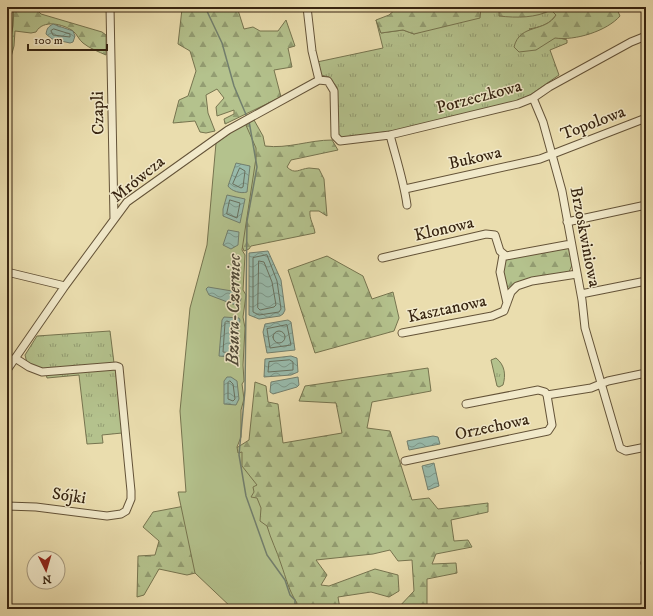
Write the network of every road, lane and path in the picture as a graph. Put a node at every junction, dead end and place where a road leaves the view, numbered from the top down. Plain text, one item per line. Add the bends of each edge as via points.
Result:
1 (110, 7) edge
2 (307, 7) edge
3 (646, 36) edge
4 (319, 80) junction
5 (533, 98) junction
6 (646, 118) edge
7 (390, 135) junction
8 (551, 155) junction
9 (404, 189) junction
10 (114, 197) junction
11 (127, 202) junction
12 (406, 205) dead end
13 (646, 205) edge
14 (114, 219) junction
15 (567, 222) junction
16 (571, 244) junction
17 (503, 255) junction
18 (382, 258) dead end
19 (7, 272) edge
20 (577, 274) junction
21 (646, 281) edge
22 (65, 286) junction
23 (581, 294) junction
24 (507, 303) junction
25 (402, 333) dead end
26 (15, 358) junction
27 (7, 370) edge
28 (646, 373) edge
29 (603, 383) junction
30 (547, 395) junction
31 (466, 404) dead end
32 (646, 447) edge
33 (405, 461) dead end
34 (7, 506) edge

1 - 10 street, Czapli
2 - 4 street via 312,51
3 - 5 street, Porzeczkowa via 549,86
4 - 7 street, Porzeczkowa via 328,81 334,91 335,136 340,141
4 - 11 street, Mrówcza via 242,122
5 - 7 street, Porzeczkowa via 518,104
5 - 8 street, Brzoskwiniowa via 543,122
6 - 8 street, Topolowa
7 - 9 street
8 - 9 street, Bukowa
8 - 15 street, Brzoskwiniowa via 562,191
9 - 12 street
10 - 11 street
10 - 14 street, Czapli
11 - 14 street, Mrówcza
13 - 15 street
14 - 22 street, Mrówcza
15 - 16 street, Brzoskwiniowa
16 - 17 street
16 - 20 street, Brzoskwiniowa
17 - 18 street, Klonowa via 496,237 492,234
17 - 24 street via 500,272
19 - 22 street
20 - 23 street, Brzoskwiniowa
20 - 24 street, Kasztanowa via 522,284 511,292
21 - 23 street
22 - 26 street, Mrówcza
23 - 29 street, Brzoskwiniowa via 590,347
24 - 25 street, Kasztanowa via 504,311 492,316
26 - 27 street, Mrówcza
26 - 34 street, Sójki via 42,372 118,367 131,491 126,511 107,516
28 - 29 street, Orzechowa
29 - 30 street, Orzechowa via 596,387
29 - 32 street, Brzoskwiniowa via 620,448 626,451
30 - 31 street, Orzechowa via 538,390
30 - 33 street, Orzechowa via 552,425 548,431

